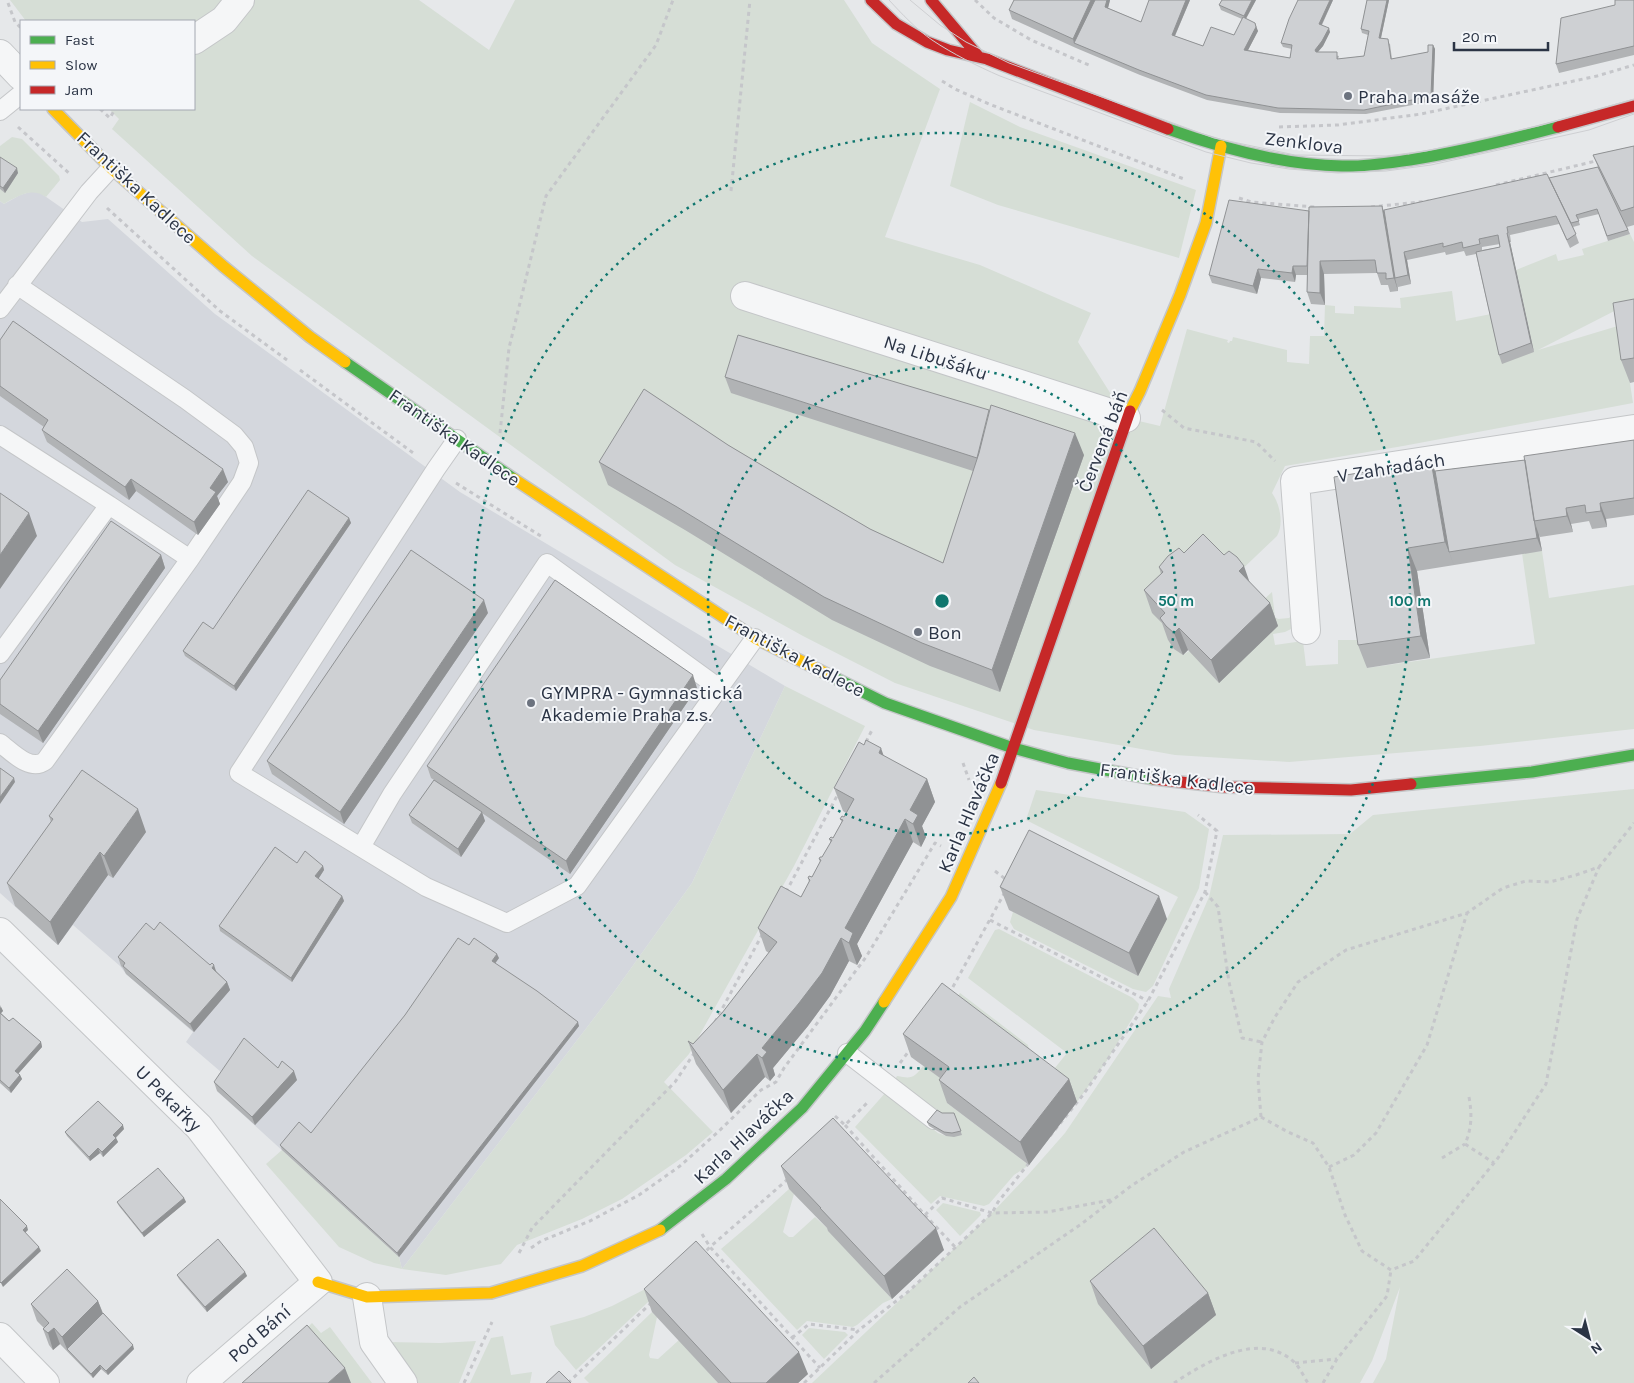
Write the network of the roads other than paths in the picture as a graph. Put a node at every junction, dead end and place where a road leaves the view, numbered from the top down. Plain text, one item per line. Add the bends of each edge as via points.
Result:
1 (240, 0) edge
2 (871, 0) edge
3 (931, 0) edge
4 (195, 39) edge
5 (0, 54) edge
6 (980, 57) junction
7 (20, 75) edge
8 (20, 95) edge
9 (1634, 106) edge
10 (54, 110) edge
11 (0, 111) edge
12 (1221, 146) junction
13 (111, 168) junction
14 (17, 285) junction
15 (745, 296) dead end
16 (0, 309) edge
17 (1126, 418) junction
18 (1634, 429) edge
19 (0, 435) edge
20 (458, 439) junction
21 (109, 505) junction
22 (190, 559) junction
23 (1306, 630) dead end
24 (755, 638) junction
25 (0, 654) edge
26 (719, 688) junction
27 (0, 743) edge
28 (1013, 748) junction
29 (1634, 755) edge
30 (361, 847) junction
31 (0, 932) edge
32 (847, 1052) junction
33 (934, 1120) edge
34 (318, 1282) junction
35 (367, 1297) junction
36 (0, 1337) edge
37 (45, 1383) edge
38 (200, 1383) edge
39 (403, 1383) edge

1 - 4 street via 224,20
2 - 6 street, Zenklova via 916,36 951,51
3 - 6 street, Zenklova
5 - 7 street
6 - 12 street, Zenklova
8 - 11 lane
9 - 12 street, Zenklova via 1504,141 1386,163 1336,166 1286,162
10 - 13 street, Františka Kadlece
12 - 17 street, Červená báň via 1206,223 1180,295
13 - 14 lane
13 - 20 street, Františka Kadlece via 223,266 310,336
14 - 16 lane
14 - 22 lane via 185,399 234,435 244,447 248,463 242,482
15 - 17 street, Na Libušáku
17 - 28 street, Červená báň
18 - 23 street, V Zahradách via 1295,481
19 - 21 lane
20 - 24 street, Františka Kadlece
20 - 30 lane via 239,773
21 - 22 lane
21 - 25 lane
22 - 27 lane via 45,761 39,765 31,764
24 - 26 lane
24 - 28 street, Františka Kadlece via 885,703
26 - 30 lane via 577,886 507,923 426,887
26 - 30 lane via 547,563 392,794
28 - 29 street, Františka Kadlece via 1068,763 1154,779 1225,787 1351,790 1532,772
28 - 32 street, Karla Hlaváčka via 998,791 951,897 865,1031
31 - 34 street, U Pekařky via 199,1127
32 - 33 lane
32 - 35 street, Karla Hlaváčka via 802,1108 726,1179 659,1231 582,1266 491,1293
34 - 35 street, Karla Hlaváčka
34 - 38 street, Pod Bání
35 - 39 street via 374,1342
36 - 37 street

